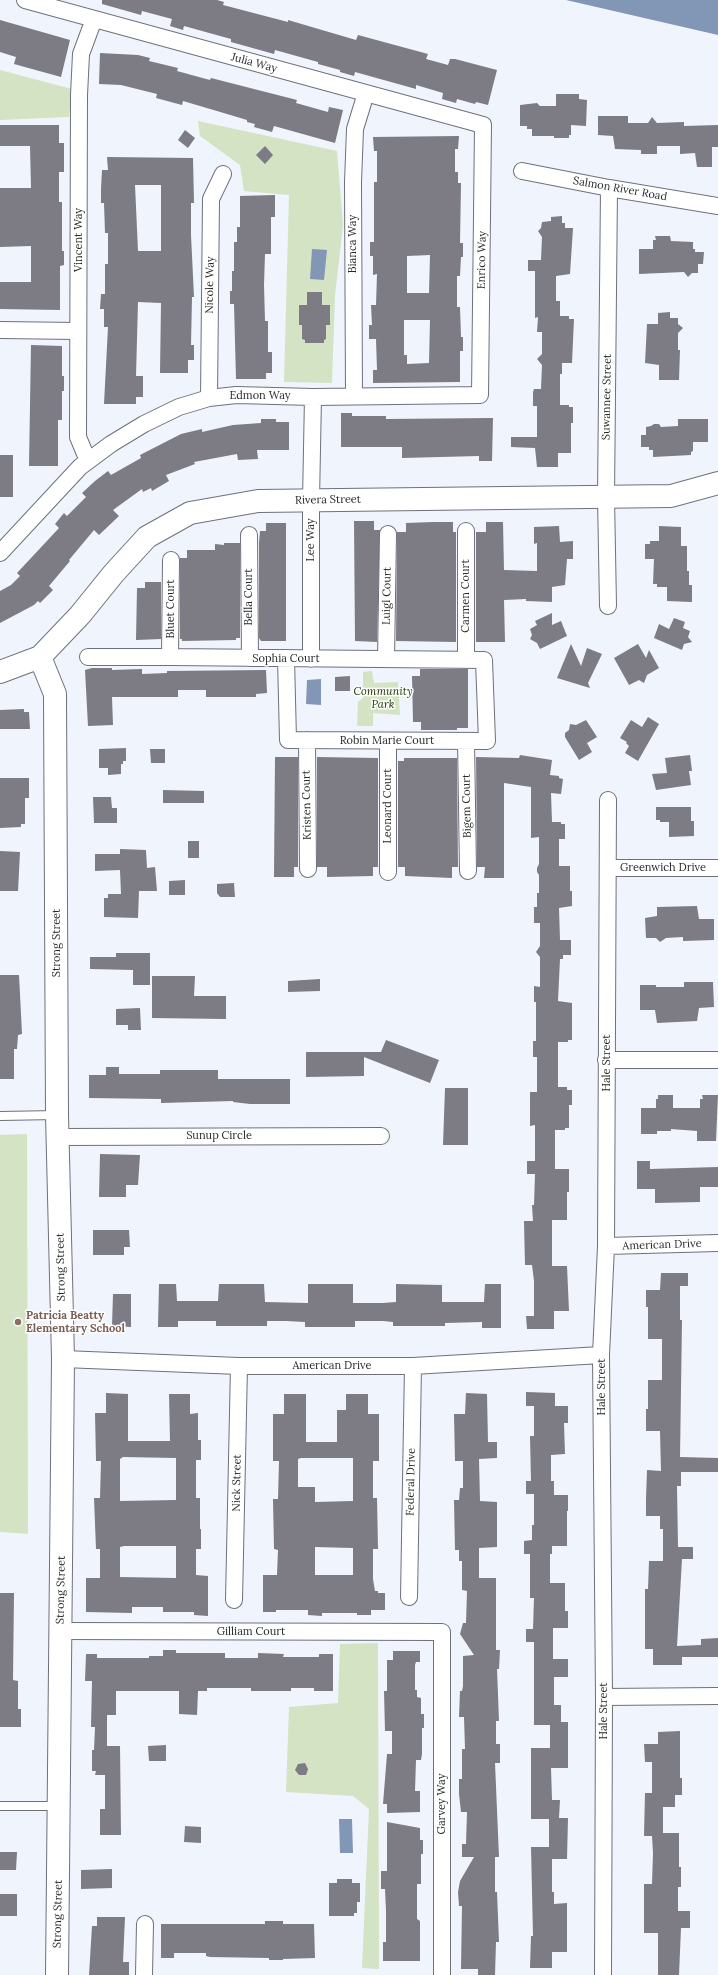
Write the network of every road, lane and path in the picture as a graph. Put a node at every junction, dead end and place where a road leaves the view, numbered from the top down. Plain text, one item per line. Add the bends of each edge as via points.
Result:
1 (25, 0) edge
2 (94, 19) junction
3 (366, 93) junction
4 (483, 125) joint
5 (522, 171) dead end
6 (223, 174) dead end
7 (609, 188) junction
8 (718, 206) edge
9 (0, 330) edge
10 (78, 331) junction
11 (480, 395) joint
12 (354, 396) junction
13 (313, 397) junction
14 (209, 398) junction
15 (88, 461) junction
16 (718, 483) edge
17 (606, 497) junction
18 (311, 500) junction
19 (466, 531) dead end
20 (388, 534) dead end
21 (249, 535) dead end
22 (0, 553) edge
23 (171, 560) dead end
24 (608, 606) dead end
25 (40, 657) junction
26 (88, 657) dead end
27 (170, 658) junction
28 (250, 658) junction
29 (286, 658) junction
30 (311, 659) junction
31 (386, 659) junction
32 (466, 660) junction
33 (484, 660) joint
34 (0, 672) edge
35 (307, 740) junction
36 (388, 741) junction
37 (466, 741) junction
38 (608, 800) dead end
39 (608, 868) junction
40 (718, 868) edge
41 (308, 869) dead end
42 (468, 871) dead end
43 (388, 872) dead end
44 (606, 1060) junction
45 (718, 1060) edge
46 (57, 1115) junction
47 (0, 1116) edge
48 (381, 1136) dead end
49 (58, 1137) junction
50 (718, 1243) edge
51 (606, 1246) junction
52 (601, 1355) junction
53 (63, 1359) junction
54 (239, 1366) junction
55 (413, 1366) junction
56 (409, 1597) dead end
57 (234, 1600) dead end
58 (61, 1631) junction
59 (442, 1632) joint
60 (718, 1696) edge
61 (604, 1697) junction
62 (0, 1806) edge
63 (59, 1806) junction
64 (145, 1924) dead end
65 (57, 1975) edge
66 (144, 1975) edge
67 (442, 1975) edge
68 (603, 1975) edge

1 - 2 street, Julia Way
2 - 3 street, Julia Way
2 - 10 street, Vincent Way via 81,54
3 - 4 street, Julia Way
3 - 12 street, Bianca Way via 355,129
4 - 11 street, Enrico Way
5 - 7 street, Salmon River Road
6 - 14 street, Nicole Way via 211,200
7 - 8 street, Salmon River Road
7 - 17 street, Suwannee Street
9 - 10 street
10 - 15 street, Vincent Way via 78,437
11 - 12 street, Edmon Way
12 - 13 street, Edmon Way
13 - 14 street, Edmon Way via 236,395
13 - 18 street, Lee Way
14 - 15 street, Edmon Way via 179,407 144,424
15 - 22 street, Edmon Way via 40,508
16 - 17 street, Rivera Street via 671,496
17 - 18 street, Rivera Street
17 - 24 street, Suwannee Street
18 - 25 street, Rivera Street via 258,500 190,513 147,537
18 - 30 street, Lee Way
19 - 32 street, Carmen Court
20 - 31 street, Luigl Court
21 - 28 street, Bella Court
23 - 27 street, Bluet Court
25 - 34 street, Rivera Street
25 - 46 street, Strong Street via 55,694
26 - 27 street, Sophia Court
27 - 28 street, Sophia Court
28 - 29 street, Sophia Court
29 - 30 street, Sophia Court
29 - 35 street, Robin Marie Court via 288,740
30 - 31 street, Sophia Court
31 - 32 street, Sophia Court
32 - 33 street, Sophia Court
33 - 37 street, Robin Marie Court via 487,741
35 - 36 street, Robin Marie Court
35 - 41 street, Kristen Court
36 - 37 street, Robin Marie Court
36 - 43 street, Leonard Court
37 - 42 street, Bigem Court
38 - 39 street, Hale Street
39 - 40 street, Greenwich Drive
39 - 44 street, Hale Street
44 - 45 street
44 - 51 street, Hale Street
46 - 47 lane
46 - 49 street, Strong Street
48 - 49 street, Sunup Circle
49 - 53 street, Strong Street
50 - 51 street, American Drive
51 - 52 street, Hale Street
52 - 55 street, American Drive
52 - 61 street, Hale Street
53 - 54 street, American Drive
53 - 58 street, Strong Street
54 - 55 street, American Drive
54 - 57 street, Nick Street
55 - 56 street, Federal Drive
58 - 59 street, Gilliam Court
58 - 63 street, Strong Street
59 - 67 street, Garvey Way
60 - 61 street
61 - 68 street, Hale Street
62 - 63 lane
63 - 65 street, Strong Street
64 - 66 street

